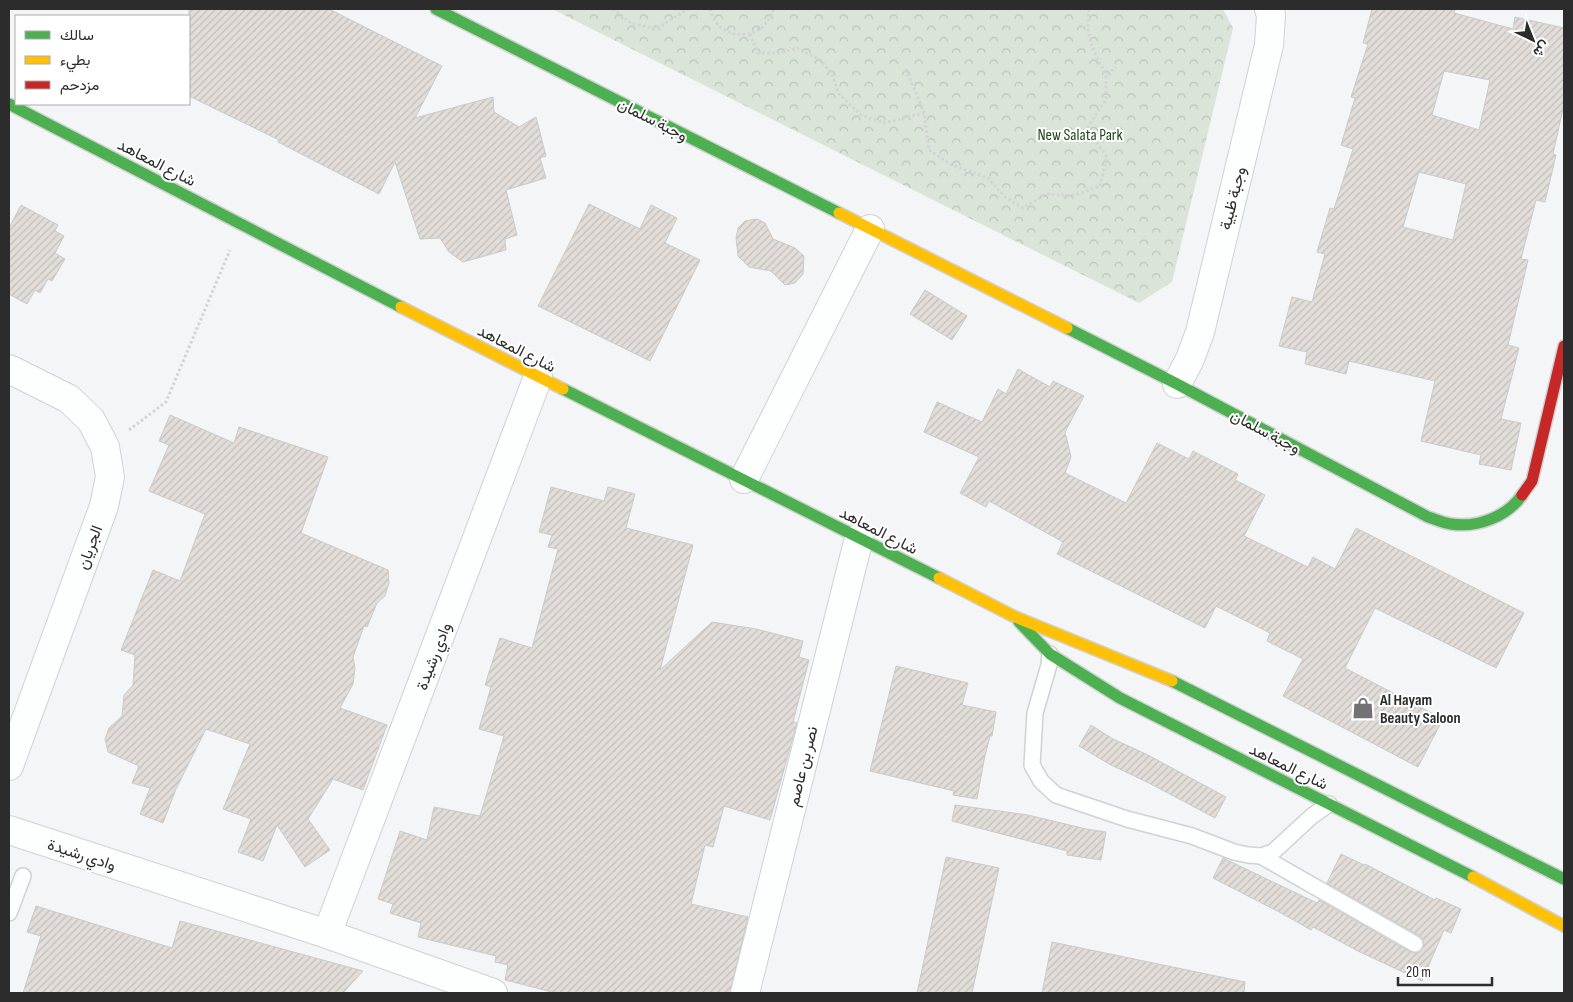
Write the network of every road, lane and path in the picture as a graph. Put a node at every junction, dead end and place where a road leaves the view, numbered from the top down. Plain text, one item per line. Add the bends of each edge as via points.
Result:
1 (613, 9) edge
2 (688, 9) edge
3 (710, 9) edge
4 (773, 9) edge
5 (1089, 9) edge
6 (1269, 9) edge
7 (439, 10) edge
8 (750, 34) junction
9 (1116, 67) dead end
10 (906, 69) dead end
11 (1106, 75) junction
12 (9, 104) edge
13 (924, 113) junction
14 (240, 224) junction
15 (870, 229) junction
16 (1564, 346) edge
17 (9, 369) edge
18 (538, 377) junction
19 (1177, 384) junction
20 (105, 447) junction
21 (744, 479) junction
22 (859, 538) junction
23 (1013, 616) junction
24 (1050, 654) junction
25 (9, 766) edge
26 (1329, 804) junction
27 (9, 830) edge
28 (1261, 856) junction
29 (23, 876) dead end
30 (1564, 879) edge
31 (9, 913) edge
32 (1564, 926) edge
33 (327, 934) junction
34 (1415, 944) dead end
35 (493, 993) edge
36 (745, 993) edge

1 - 2 path via 631,23 656,29
3 - 8 path via 718,25 728,32
4 - 8 path via 768,21
5 - 11 path via 1086,26 1091,46
6 - 19 street, وجبة ظبية via 1272,15 1269,46 1200,332
7 - 15 street, وجبة سلمان
8 - 13 path via 758,53 779,53 797,48 820,60 832,74 838,93 861,115 884,123
9 - 11 path
10 - 13 path
11 - 13 path via 1106,99 1087,129 1107,157 1100,186 1072,196 1047,194 1023,208 1005,197 988,178 952,165 929,150
12 - 14 street, شارع المعاهد
14 - 18 street, شارع المعاهد
14 - 20 path via 166,402
15 - 19 street, وجبة سلمان
15 - 21 street
16 - 19 street, وجبة سلمان via 1532,481 1518,501 1499,516 1476,524 1451,524 1428,516
17 - 20 street, الجريان via 69,399 91,420
18 - 21 street, شارع المعاهد
18 - 33 street, وادي رشيدة
20 - 25 street, الجريان via 110,477 104,506
21 - 22 street, شارع المعاهد
22 - 23 street, شارع المعاهد
22 - 36 street, نصر بن عاصم
23 - 24 street, شارع المعاهد
23 - 30 street, شارع المعاهد via 1195,692
24 - 26 street, شارع المعاهد via 1154,717
24 - 28 lane via 1035,713 1032,745 1032,766 1041,781 1056,795 1091,807 1192,836 1234,852
26 - 28 lane via 1273,852
26 - 32 street, شارع المعاهد
27 - 33 street, وادي رشيدة
28 - 34 lane
29 - 31 lane
33 - 35 street, وادي رشيدة

